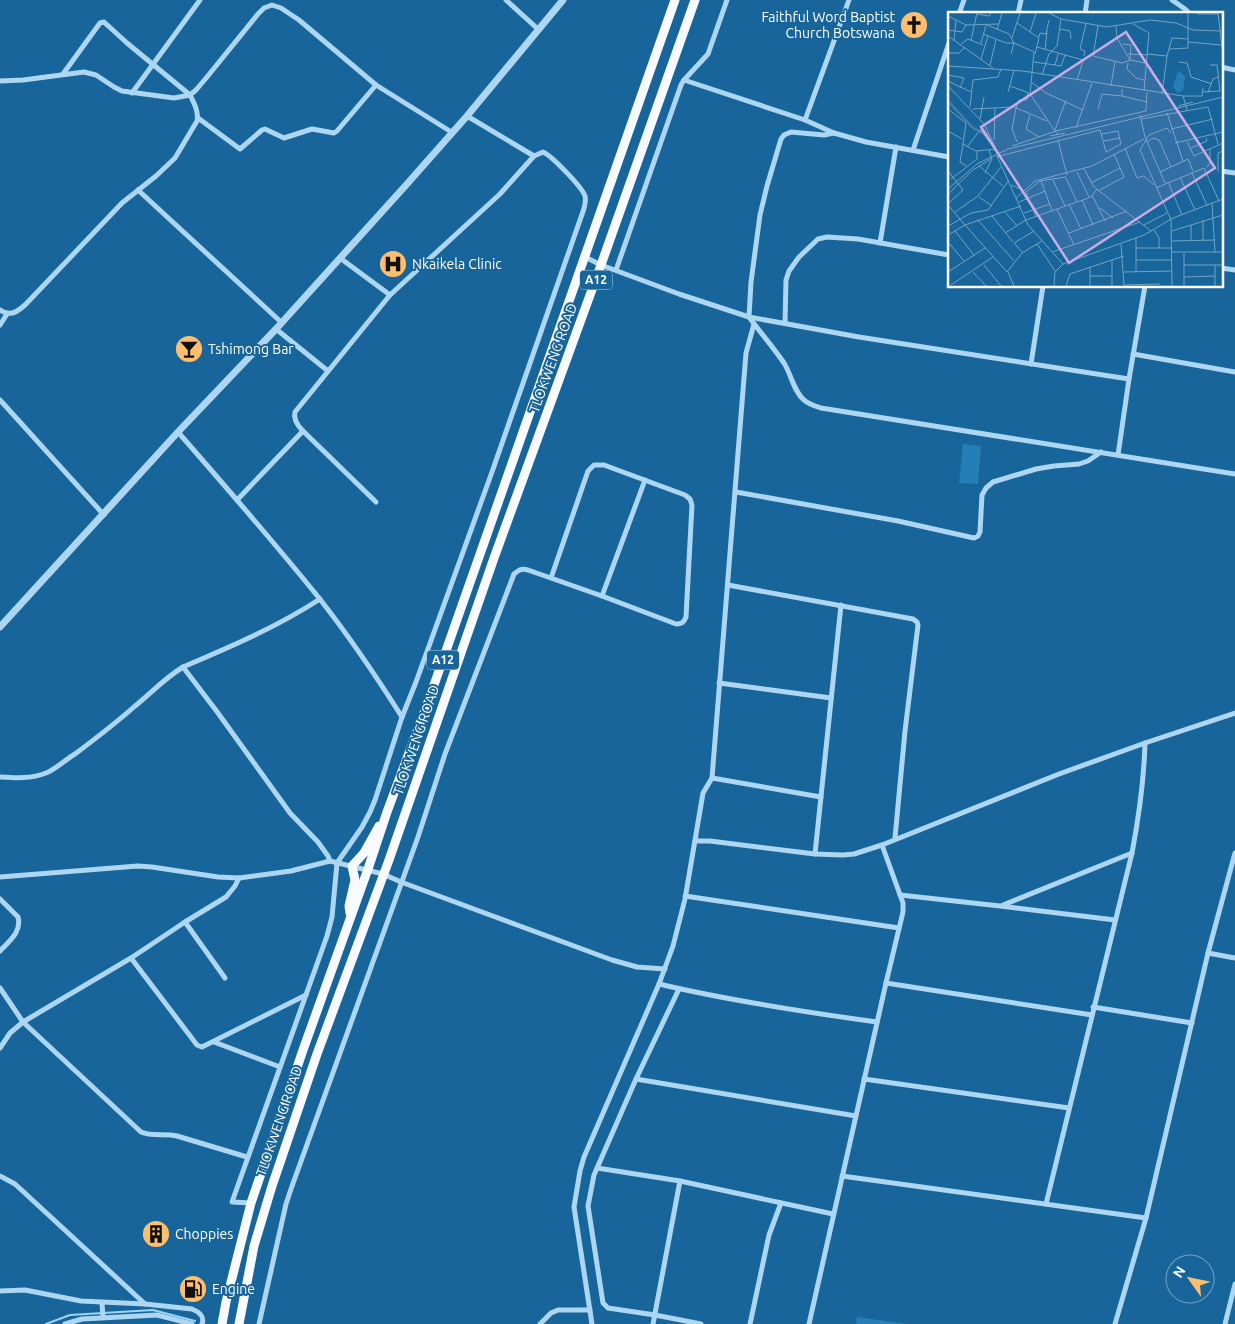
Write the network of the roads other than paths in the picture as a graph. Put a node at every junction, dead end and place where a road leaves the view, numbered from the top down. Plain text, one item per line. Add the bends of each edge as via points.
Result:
1 (200, 0) edge
2 (269, 0) edge
3 (506, 0) edge
4 (563, 0) edge
5 (675, 0) edge
6 (695, 0) edge
7 (727, 0) edge
8 (849, 0) edge
9 (964, 0) edge
10 (1172, 0) edge
11 (272, 5) junction
12 (960, 12) edge
13 (1188, 12) edge
14 (539, 30) junction
15 (948, 46) edge
16 (153, 65) junction
17 (1222, 67) edge
18 (1235, 70) edge
19 (64, 74) junction
20 (0, 80) edge
21 (684, 80) junction
22 (376, 85) junction
23 (132, 93) junction
24 (190, 95) junction
25 (467, 116) junction
26 (198, 118) junction
27 (805, 120) junction
28 (452, 133) junction
29 (834, 133) junction
30 (896, 147) junction
31 (913, 150) junction
32 (534, 156) junction
33 (948, 157) edge
34 (1222, 170) edge
35 (1235, 172) edge
36 (138, 190) junction
37 (880, 243) junction
38 (948, 255) edge
39 (585, 257) junction
40 (340, 258) junction
41 (601, 265) junction
42 (1222, 268) edge
43 (616, 270) junction
44 (1235, 270) edge
45 (1043, 288) edge
46 (1145, 288) edge
47 (390, 295) junction
48 (0, 310) edge
49 (7, 314) junction
50 (749, 316) junction
51 (282, 322) junction
52 (785, 323) junction
53 (754, 324) junction
54 (0, 325) edge
55 (276, 329) junction
56 (1133, 354) junction
57 (1031, 364) junction
58 (328, 371) junction
59 (1235, 372) edge
60 (1129, 379) junction
61 (0, 400) edge
62 (303, 431) junction
63 (178, 432) junction
64 (1101, 452) junction
65 (1118, 455) junction
66 (1235, 474) edge
67 (645, 480) junction
68 (736, 492) junction
69 (237, 500) junction
70 (376, 502) dead end
71 (104, 515) junction
72 (551, 578) junction
73 (728, 585) junction
74 (602, 596) junction
75 (320, 599) junction
76 (841, 605) junction
77 (0, 627) edge
78 (183, 667) junction
79 (719, 683) junction
80 (831, 698) junction
81 (1235, 713) edge
82 (402, 716) junction
83 (1144, 743) junction
84 (0, 778) edge
85 (712, 778) junction
86 (821, 797) junction
87 (387, 812) junction
88 (895, 838) junction
89 (695, 841) junction
90 (882, 845) junction
91 (1132, 853) junction
92 (1235, 853) edge
93 (815, 854) junction
94 (330, 861) junction
95 (337, 863) junction
96 (352, 866) junction
97 (368, 869) junction
98 (383, 874) junction
99 (0, 877) edge
100 (239, 878) junction
101 (401, 882) junction
102 (900, 895) junction
103 (685, 896) junction
104 (0, 899) edge
105 (1000, 906) junction
106 (1116, 920) junction
107 (350, 921) junction
108 (185, 922) junction
109 (899, 928) junction
110 (0, 951) edge
111 (1208, 953) junction
112 (132, 958) junction
113 (1235, 958) edge
114 (665, 969) junction
115 (225, 978) dead end
116 (886, 983) junction
117 (660, 984) junction
118 (0, 988) edge
119 (679, 988) junction
120 (306, 995) junction
121 (1094, 1007) junction
122 (1092, 1015) junction
123 (23, 1022) junction
124 (877, 1022) junction
125 (1192, 1022) junction
126 (214, 1042) junction
127 (0, 1048) edge
128 (280, 1067) junction
129 (636, 1079) junction
130 (864, 1079) junction
131 (1069, 1108) junction
132 (856, 1116) junction
133 (247, 1157) junction
134 (597, 1168) junction
135 (0, 1176) edge
136 (842, 1176) junction
137 (680, 1181) junction
138 (251, 1203) junction
139 (781, 1203) junction
140 (1046, 1204) junction
141 (833, 1214) junction
142 (1146, 1218) junction
143 (1235, 1284) edge
144 (0, 1291) edge
145 (102, 1303) junction
146 (145, 1304) junction
147 (590, 1310) junction
148 (655, 1315) junction
149 (104, 1317) junction
150 (65, 1324) edge
151 (192, 1324) edge
152 (202, 1324) edge
153 (222, 1324) edge
154 (239, 1324) edge
155 (259, 1324) edge
156 (540, 1324) edge
157 (592, 1324) edge
158 (653, 1324) edge
159 (701, 1324) edge
160 (750, 1324) edge
161 (809, 1324) edge
162 (1115, 1324) edge
163 (1225, 1324) edge

1 - 16 street
2 - 11 street
3 - 14 street
4 - 14 street
5 - 39 main road, TLOKWENG ROAD / A12
6 - 41 main road, TLOKWENG ROAD / A12
7 - 21 street via 708,54
8 - 27 street
9 - 12 street
10 - 13 street
11 - 22 street via 299,20
11 - 24 street via 258,14
14 - 25 street
15 - 31 street
16 - 19 street via 102,22
16 - 23 street
16 - 24 street
17 - 18 street
19 - 20 street
19 - 23 street via 89,73
21 - 27 street
21 - 43 street
22 - 26 street via 334,133 312,129 284,138 265,129 240,149
22 - 28 street
23 - 24 street via 174,98
24 - 26 street
25 - 28 street
25 - 32 street
26 - 36 street via 175,158
27 - 29 street
28 - 40 street
29 - 30 street
29 - 50 street via 791,132 781,139 760,215
30 - 31 street
30 - 37 street
31 - 33 street
32 - 47 street via 500,194
32 - 82 street via 543,152 551,157 578,185 585,196 585,203 492,472
34 - 35 street
36 - 49 street via 25,305
36 - 51 street
37 - 38 street
37 - 52 street via 858,239 818,239 789,270
39 - 41 street
39 - 87 main road, TLOKWENG ROAD / A12
40 - 47 street
40 - 51 street
41 - 43 street
41 - 98 main road, TLOKWENG ROAD / A12
42 - 44 street
43 - 50 street
45 - 57 street
46 - 56 street
47 - 58 street
48 - 49 street
49 - 54 street
50 - 52 street
50 - 53 street
51 - 55 street
52 - 57 street
53 - 64 street via 784,364 802,400 821,408
53 - 68 street via 746,353
55 - 58 street
55 - 63 street
56 - 59 street
56 - 60 street
57 - 60 street
58 - 62 street via 295,412
60 - 65 street
61 - 71 street
62 - 69 street
62 - 70 street
63 - 69 street
63 - 71 street
64 - 65 street
64 - 68 street via 1079,464 1036,469 993,482 982,495 980,532 974,538 898,520
65 - 66 street
67 - 72 street via 604,465 590,468
67 - 74 street
67 - 74 street via 685,495 692,502 685,620 676,624
68 - 73 street
69 - 75 street
71 - 77 street
72 - 74 street
72 - 101 street via 523,569 514,574 445,754
73 - 76 street
73 - 79 street
75 - 78 street via 258,635
75 - 82 street
76 - 80 street
76 - 88 street via 913,619 918,623
78 - 84 street via 53,769 26,778
78 - 94 street via 290,813 318,842
79 - 80 street
79 - 85 street
80 - 86 street
81 - 83 street
82 - 95 street via 370,812
83 - 88 street
83 - 91 street via 1142,795
85 - 86 street
85 - 89 street via 702,799
86 - 93 street
87 - 96 main road via 364,853
87 - 97 main road, TLOKWENG ROAD / A12
88 - 90 street
89 - 93 street
89 - 103 street
90 - 93 street via 854,854
90 - 102 street
91 - 105 street
91 - 106 street
92 - 111 street
94 - 95 street
94 - 100 street via 291,871
95 - 96 street
95 - 120 street via 332,917
96 - 97 street
96 - 107 main road via 355,880 349,906
97 - 98 street
97 - 107 main road, TLOKWENG ROAD / A12
98 - 101 street
98 - 154 main road, TLOKWENG ROAD / A12 via 272,1186 254,1246
99 - 100 street via 138,866
100 - 108 street via 226,897
101 - 114 street via 612,960 636,967
101 - 155 street via 286,1204
102 - 105 street
102 - 109 street via 904,907
103 - 109 street
103 - 114 street
104 - 110 street via 19,921 18,930
105 - 106 street
106 - 121 street
107 - 138 main road, TLOKWENG ROAD / A12
108 - 112 street
108 - 115 street
109 - 116 street
111 - 113 street
111 - 125 street
112 - 123 street
112 - 126 street via 197,1045 204,1047
114 - 117 street
116 - 122 street
116 - 124 street
117 - 119 street
117 - 147 street via 580,1171 574,1207
118 - 123 street
119 - 124 street via 777,1008
119 - 129 street
120 - 126 street
120 - 128 street
121 - 122 street
121 - 125 street
122 - 131 street
123 - 127 street
123 - 133 street via 141,1132 177,1136
124 - 130 street
125 - 142 street
126 - 128 street
128 - 133 street
129 - 132 street
129 - 134 street
130 - 131 street
130 - 132 street
131 - 140 street
132 - 136 street
133 - 138 street via 232,1202
134 - 137 street
134 - 148 street via 588,1206 603,1304 608,1308
135 - 146 street via 15,1184
136 - 140 street
136 - 141 street
137 - 139 street
137 - 148 street
138 - 153 main road, TLOKWENG ROAD / A12
139 - 141 street
139 - 160 street via 769,1235
140 - 142 street
141 - 161 street
142 - 162 street
143 - 163 street
144 - 145 street via 25,1290
145 - 146 street
145 - 149 street
146 - 152 street via 192,1309 202,1315
147 - 156 street via 558,1310
147 - 157 street
148 - 158 street
148 - 159 street
149 - 150 street
149 - 151 street via 157,1315

